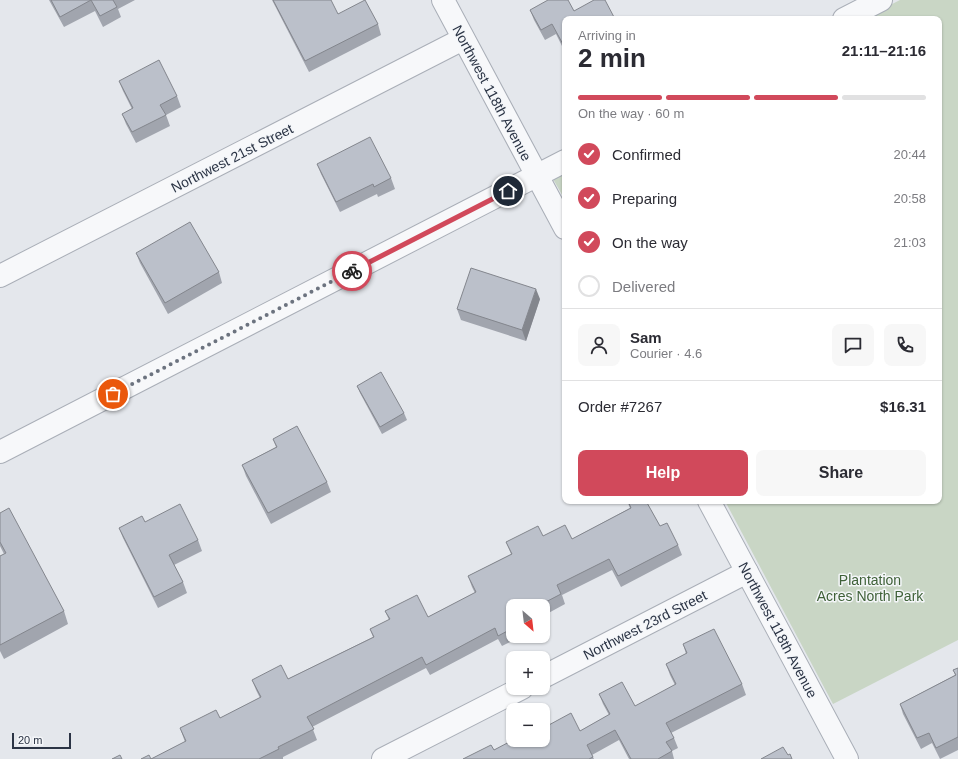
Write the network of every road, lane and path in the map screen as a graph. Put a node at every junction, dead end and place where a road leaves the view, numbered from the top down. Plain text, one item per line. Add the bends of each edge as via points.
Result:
1 (443, 0) edge
2 (881, 0) edge
3 (850, 16) edge
4 (463, 39) junction
5 (562, 163) edge
6 (536, 176) junction
7 (562, 223) edge
8 (0, 276) edge
9 (0, 452) edge
10 (712, 504) edge
11 (747, 572) junction
12 (550, 673) edge
13 (508, 695) edge
14 (383, 759) edge
15 (847, 759) edge

1 - 4 street, Northwest 118th Avenue
2 - 3 street
4 - 6 street, Northwest 118th Avenue
4 - 8 street, Northwest 21st Street
5 - 6 street
6 - 7 street, Northwest 118th Avenue
6 - 9 street
10 - 11 street, Northwest 118th Avenue
11 - 12 street, Northwest 23rd Street
11 - 15 street, Northwest 118th Avenue
13 - 14 street

